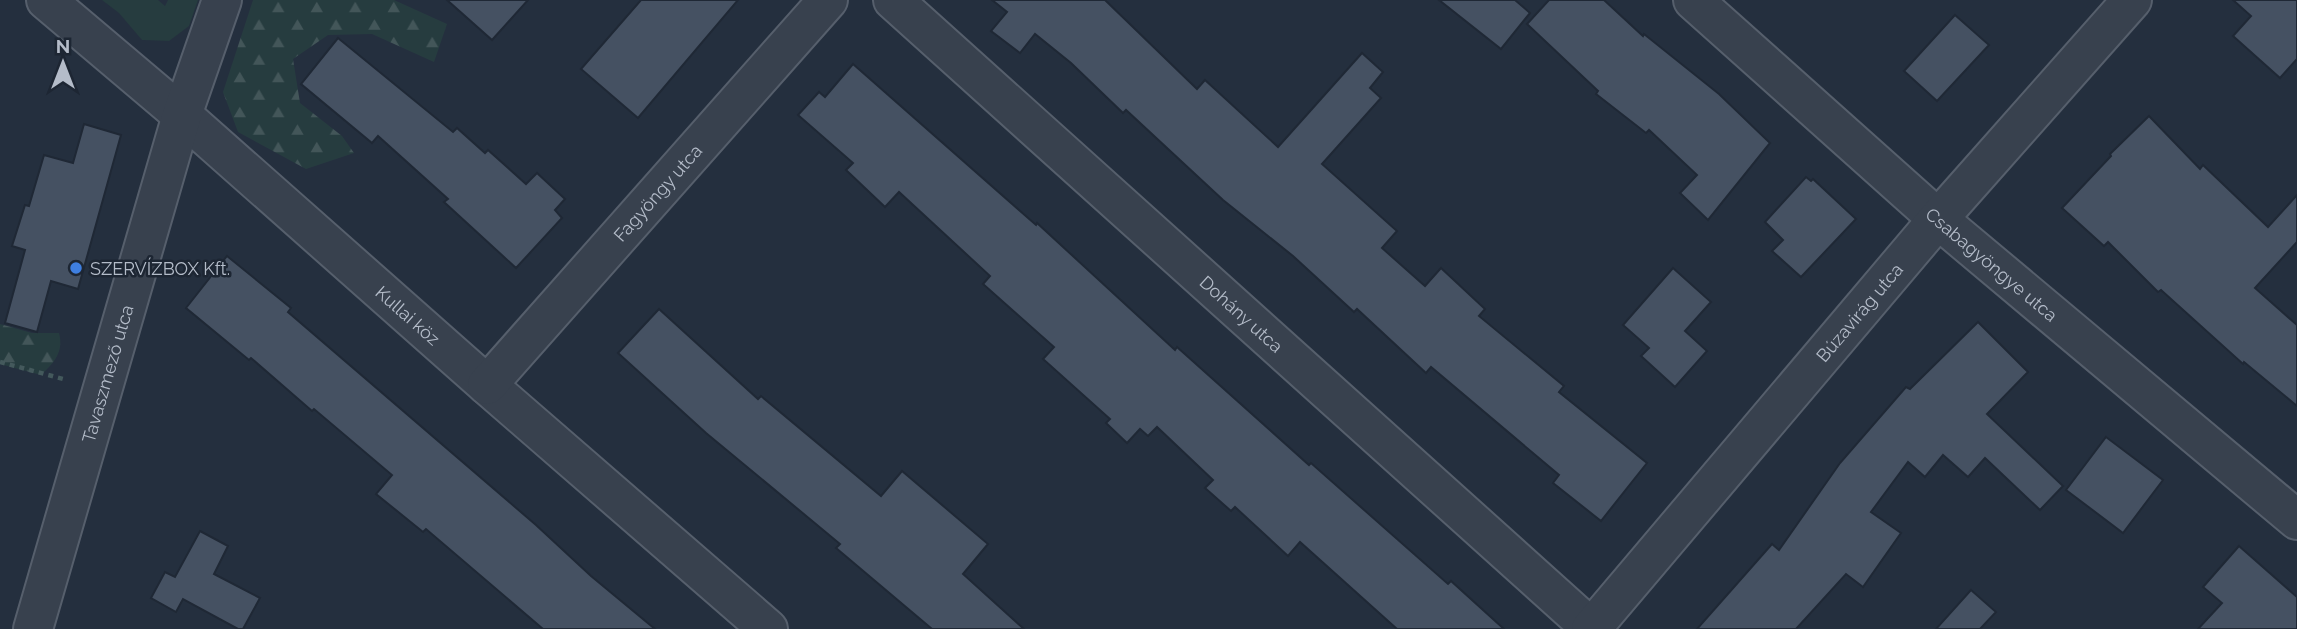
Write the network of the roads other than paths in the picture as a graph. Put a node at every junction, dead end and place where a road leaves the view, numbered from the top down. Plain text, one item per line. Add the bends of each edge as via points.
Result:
1 (46, 0) edge
2 (222, 0) edge
3 (828, 0) edge
4 (894, 0) edge
5 (1693, 0) edge
6 (2132, 0) edge
7 (181, 115) junction
8 (1938, 219) junction
9 (487, 385) junction
10 (2297, 520) edge
11 (33, 629) edge
12 (768, 629) edge
13 (1591, 629) edge

1 - 7 street, Kullai köz
2 - 7 street, Tavaszmező utca
3 - 9 street, Fagyöngy utca
4 - 13 street, Dohány utca
5 - 8 street, Csabagyöngye utca
6 - 8 street, Búzavirág utca
7 - 9 street, Kullai köz
7 - 11 street, Tavaszmező utca
8 - 10 street, Csabagyöngye utca
8 - 13 street, Búzavirág utca
9 - 12 street, Kullai köz

